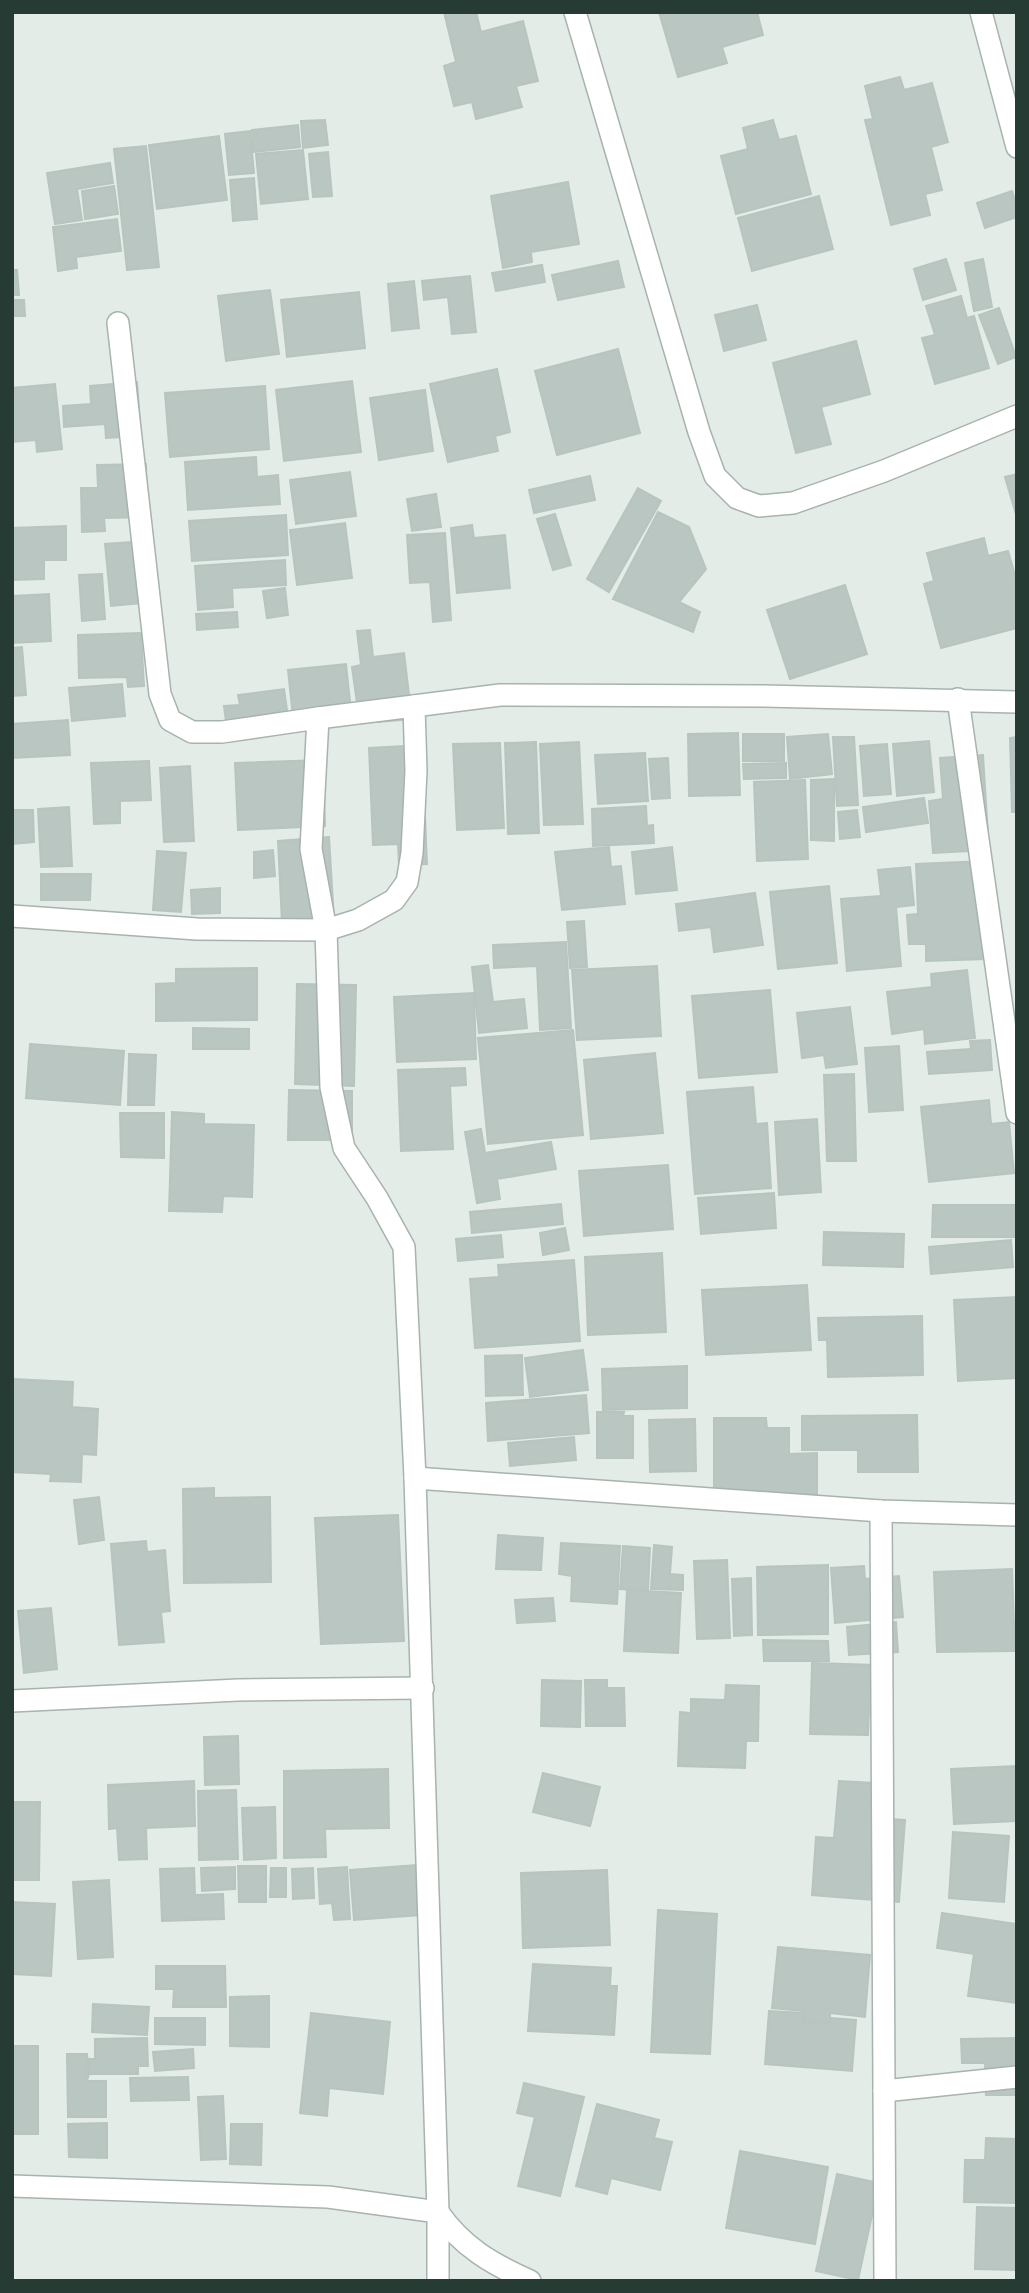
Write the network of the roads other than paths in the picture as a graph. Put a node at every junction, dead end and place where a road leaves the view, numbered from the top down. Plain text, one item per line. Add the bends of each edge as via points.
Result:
1 (575, 12) edge
2 (981, 12) edge
3 (1017, 147) edge
4 (118, 323) dead end
5 (1017, 416) edge
6 (958, 699) junction
7 (1017, 702) edge
8 (414, 706) junction
9 (318, 718) junction
10 (12, 916) edge
11 (326, 930) junction
12 (1017, 1112) edge
13 (415, 1478) junction
14 (881, 1511) junction
15 (1017, 1515) edge
16 (423, 1688) junction
17 (12, 1701) edge
18 (1017, 2077) edge
19 (884, 2091) junction
20 (12, 2186) edge
21 (438, 2212) junction
22 (438, 2281) edge
23 (530, 2281) edge
24 (885, 2281) edge

1 - 5 street via 699,432 715,476 737,498 759,506 793,503
2 - 3 street
4 - 9 street via 160,694 170,720 192,732 222,732
6 - 7 street
6 - 8 street via 500,695
6 - 12 street
8 - 9 street
8 - 11 street via 416,772 407,881 394,900 358,920
9 - 11 street via 311,849
10 - 11 street via 197,929
11 - 13 street via 331,1087 344,1147 404,1247
13 - 14 street
13 - 16 street
14 - 15 street
14 - 19 street
16 - 17 street via 238,1690
16 - 21 street
18 - 19 street
19 - 24 street
20 - 21 street via 328,2197
21 - 22 street
21 - 23 street via 453,2233 476,2251

